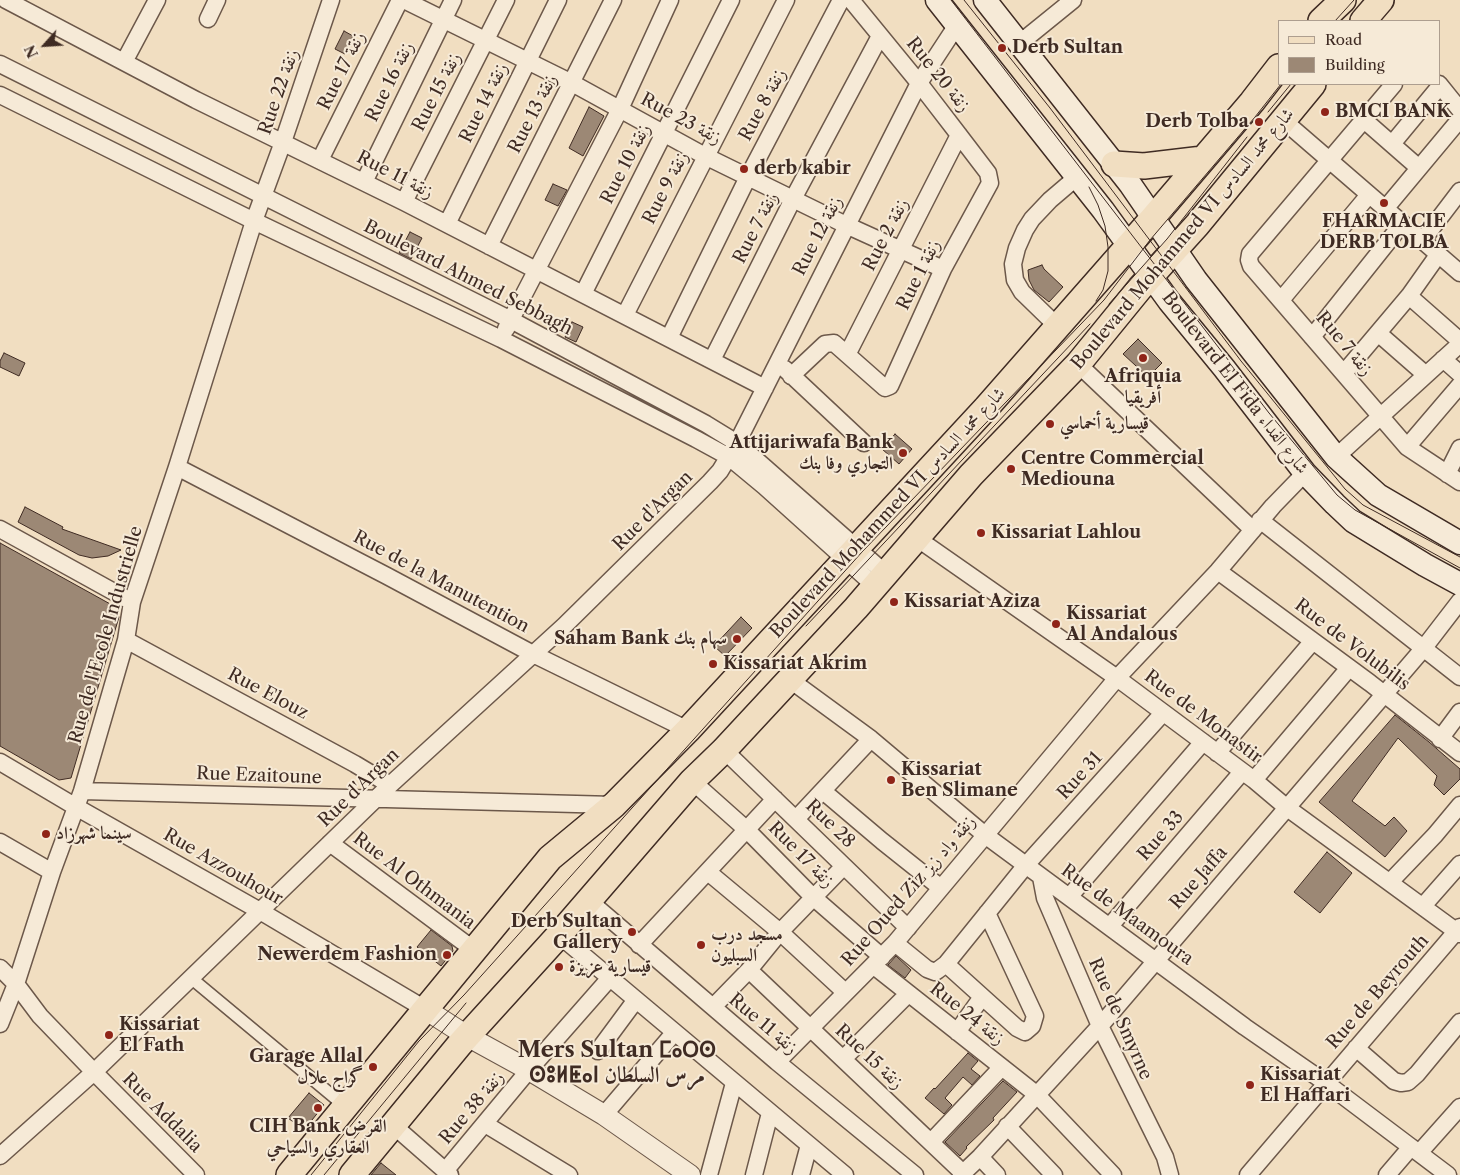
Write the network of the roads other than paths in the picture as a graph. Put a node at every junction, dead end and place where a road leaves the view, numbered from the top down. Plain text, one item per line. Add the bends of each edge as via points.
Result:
1 (6, 0) edge
2 (157, 0) edge
3 (217, 0) edge
4 (331, 0) edge
5 (400, 0) edge
6 (404, 0) edge
7 (453, 0) edge
8 (506, 0) edge
9 (558, 0) edge
10 (613, 0) edge
11 (670, 0) edge
12 (731, 0) edge
13 (786, 0) edge
14 (842, 0) edge
15 (851, 0) edge
16 (938, 0) edge
17 (985, 0) edge
18 (1380, 0) edge
19 (1071, 1) edge
20 (1341, 1) edge
21 (208, 19) dead end
22 (443, 20) junction
23 (1322, 20) edge
24 (1364, 20) edge
25 (957, 25) junction
26 (880, 36) junction
27 (485, 40) junction
28 (1020, 43) junction
29 (526, 61) junction
30 (124, 62) junction
31 (0, 64) edge
32 (1278, 68) edge
33 (919, 82) junction
34 (572, 83) junction
35 (1312, 85) edge
36 (1393, 85) edge
37 (1440, 85) edge
38 (0, 95) edge
39 (620, 109) junction
40 (1460, 110) edge
41 (1362, 119) junction
42 (1460, 119) edge
43 (1284, 121) junction
44 (664, 133) junction
45 (959, 134) junction
46 (283, 142) junction
47 (1392, 144) junction
48 (705, 156) junction
49 (1203, 159) junction
50 (320, 160) junction
51 (1330, 160) junction
52 (1114, 164) junction
53 (1418, 168) junction
54 (748, 177) junction
55 (1077, 177) junction
56 (990, 178) joint
57 (364, 182) junction
58 (1460, 191) edge
59 (1368, 196) junction
60 (263, 197) junction
61 (793, 199) junction
62 (404, 202) junction
63 (1385, 209) junction
64 (1153, 218) junction
65 (254, 221) junction
66 (446, 224) junction
67 (846, 224) junction
68 (1402, 224) junction
69 (1422, 241) junction
70 (489, 246) junction
71 (1129, 246) junction
72 (901, 250) junction
73 (1176, 250) junction
74 (1438, 255) junction
75 (943, 269) junction
76 (537, 270) junction
77 (1459, 271) edge
78 (1151, 276) junction
79 (423, 277) junction
80 (584, 294) junction
81 (414, 296) junction
82 (1409, 296) junction
83 (1281, 300) junction
84 (625, 315) junction
85 (511, 320) junction
86 (1058, 327) junction
87 (1378, 333) junction
88 (1312, 337) junction
89 (669, 338) junction
90 (501, 339) junction
91 (1460, 342) edge
92 (552, 343) junction
93 (848, 353) junction
94 (1443, 359) junction
95 (543, 360) junction
96 (712, 360) junction
97 (778, 361) junction
98 (1078, 364) junction
99 (1344, 373) junction
100 (1460, 374) edge
101 (1426, 375) junction
102 (792, 376) junction
103 (1460, 385) edge
104 (765, 388) junction
105 (1379, 417) junction
106 (864, 443) dead end
107 (1407, 447) junction
108 (1460, 448) edge
109 (733, 450) junction
110 (1336, 457) junction
111 (177, 467) junction
112 (1305, 473) junction
113 (1453, 478) edge
114 (1257, 525) junction
115 (0, 529) edge
116 (918, 538) junction
117 (1460, 543) edge
118 (851, 553) junction
119 (1218, 570) junction
120 (881, 580) junction
121 (1460, 584) edge
122 (1460, 601) edge
123 (132, 602) junction
124 (126, 640) junction
125 (1313, 641) junction
126 (1423, 649) junction
127 (533, 654) junction
128 (1349, 668) junction
129 (1460, 677) edge
130 (1117, 678) junction
131 (789, 679) junction
132 (1384, 694) junction
133 (1460, 712) edge
134 (1164, 713) junction
135 (688, 730) junction
136 (1440, 738) junction
137 (871, 739) junction
138 (1203, 742) junction
139 (724, 750) junction
140 (1217, 753) junction
141 (1460, 753) edge
142 (0, 762) edge
143 (1248, 776) junction
144 (692, 781) junction
145 (390, 785) junction
146 (82, 791) junction
147 (823, 791) junction
148 (376, 799) junction
149 (775, 799) junction
150 (614, 804) junction
151 (1460, 805) edge
152 (1286, 806) junction
153 (76, 807) junction
154 (796, 819) junction
155 (747, 830) junction
156 (985, 835) junction
157 (0, 842) edge
158 (330, 843) junction
159 (1460, 864) edge
160 (1026, 865) junction
161 (844, 866) junction
162 (52, 872) junction
163 (708, 872) junction
164 (1041, 877) junction
165 (1390, 882) junction
166 (941, 888) junction
167 (813, 896) junction
168 (1069, 897) junction
169 (588, 900) junction
170 (1423, 906) junction
171 (260, 911) junction
172 (987, 913) junction
173 (1110, 926) junction
174 (908, 928) junction
175 (1459, 931) edge
176 (780, 932) junction
177 (558, 936) junction
178 (895, 943) junction
179 (639, 945) junction
180 (474, 950) junction
181 (1154, 960) junction
182 (878, 962) junction
183 (0, 968) edge
184 (940, 968) junction
185 (749, 970) junction
186 (191, 978) junction
187 (609, 979) junction
188 (16, 984) junction
189 (845, 992) junction
190 (908, 994) junction
191 (982, 997) junction
192 (635, 1001) junction
193 (713, 1007) junction
194 (425, 1009) junction
195 (1460, 1022) edge
196 (0, 1024) edge
197 (1100, 1026) junction
198 (810, 1028) junction
199 (957, 1032) junction
200 (674, 1033) junction
201 (467, 1036) junction
202 (1356, 1048) junction
203 (598, 1050) dead end
204 (843, 1059) junction
205 (778, 1062) junction
206 (1002, 1067) junction
207 (529, 1070) junction
208 (94, 1072) junction
209 (734, 1083) junction
210 (1326, 1084) junction
211 (1036, 1094) junction
212 (1460, 1106) edge
213 (346, 1107) junction
214 (770, 1113) junction
215 (604, 1115) junction
216 (485, 1124) junction
217 (394, 1126) junction
218 (1008, 1126) junction
219 (931, 1142) junction
220 (809, 1145) junction
221 (1415, 1150) junction
222 (0, 1156) edge
223 (980, 1157) junction
224 (448, 1173) edge
225 (962, 1174) edge
226 (1252, 1174) edge
227 (196, 1175) edge
228 (289, 1175) edge
229 (352, 1175) edge
230 (569, 1175) edge
231 (690, 1175) edge
232 (709, 1175) edge
233 (754, 1175) edge
234 (801, 1175) edge
235 (845, 1175) edge
236 (915, 1175) edge
237 (997, 1175) edge
238 (1054, 1175) edge
239 (1113, 1175) edge
240 (1170, 1175) edge
241 (1387, 1175) edge
242 (1448, 1175) edge

1 - 30 street, Rue 11 زنقة
2 - 30 street
3 - 21 street
4 - 46 street, Rue 22 زنقة
5 - 50 street, Rue 17 زنقة
6 - 22 street, Rue 23 زنقة
7 - 22 street, Rue 16 زنقة
8 - 27 street, Rue 15 زنقة
9 - 29 street, Rue 14 زنقة
10 - 34 street, Rue 13 زنقة
11 - 39 street
12 - 44 street, Rue 10 زنقة
13 - 48 street, Rue 9 زنقة
14 - 54 street, Rue 8 زنقة
15 - 26 street, Rue 20 زنقة
16 - 25 main road, Boulevard El Fida شارع الفداء
17 - 28 main road, Boulevard El Fida شارع الفداء
18 - 24 main road
19 - 28 street
20 - 23 main road
22 - 27 street, Rue 23 زنقة
22 - 57 street, Rue 16 زنقة
25 - 33 street, Rue 12 زنقة
25 - 55 main road, Boulevard El Fida شارع الفداء
26 - 33 street, Rue 20 زنقة
26 - 61 street, Rue 7 زنقة
27 - 29 street, Rue 23 زنقة
27 - 62 street, Rue 15 زنقة
28 - 52 main road, Boulevard El Fida شارع الفداء
29 - 34 street, Rue 23 زنقة
29 - 66 street, Rue 14 زنقة
30 - 46 street, Rue 11 زنقة
31 - 60 street, Boulevard Ahmed Sebbagh
32 - 49 main road, Boulevard Mohammed VI شارع محمد السادس
33 - 45 street, Rue 20 زنقة
33 - 67 street, Rue 12 زنقة
34 - 39 street, Rue 23 زنقة
34 - 70 street, Rue 13 زنقة
35 - 43 main road, Boulevard Mohammed VI شارع محمد السادس
36 - 41 street
37 - 40 street
37 - 47 street
38 - 65 street, Boulevard Ahmed Sebbagh
39 - 44 street, Rue 23 زنقة
39 - 76 street
41 - 47 street
41 - 51 street
42 - 53 street
43 - 51 street
43 - 73 main road, Boulevard Mohammed VI شارع محمد السادس
44 - 48 street, Rue 23 زنقة
44 - 80 street, Rue 10 زنقة
45 - 56 street, Rue 20 زنقة
45 - 72 street, Rue 2 زنقة
46 - 50 street, Rue 11 زنقة
46 - 60 street, Rue 22 زنقة
47 - 53 street
48 - 54 street, Rue 23 زنقة
48 - 84 street, Rue 9 زنقة
49 - 52 main road via 1144,166
49 - 64 main road, Boulevard Mohammed VI شارع محمد السادس
50 - 57 street, Rue 11 زنقة
51 - 59 street
51 - 83 street, Rue 7 زنقة via 1250,254 1251,266
52 - 64 main road, Boulevard El Fida شارع الفداء
53 - 63 street
54 - 61 street, Rue 23 زنقة
54 - 89 street, Rue 8 زنقة
55 - 71 main road, Boulevard El Fida شارع الفداء
55 - 86 street via 1032,219 1017,248 1013,264 1015,280 1022,292
56 - 75 street, Rue 1 زنقة
57 - 62 street, Rue 11 زنقة
58 - 69 street
59 - 63 street
59 - 83 street
60 - 65 street, Rue de l'Ecole Industrielle
60 - 79 street, Boulevard Ahmed Sebbagh
61 - 67 street, Rue 23 زنقة
61 - 96 street, Rue 7 زنقة
62 - 66 street, Rue 11 زنقة
63 - 68 street
64 - 71 main road, Boulevard Mohammed VI شارع محمد السادس
64 - 73 main road, Boulevard El Fida شارع الفداء
65 - 81 street, Boulevard Ahmed Sebbagh
65 - 111 street, Rue de l'Ecole Industrielle
66 - 70 street, Rue 11 زنقة
67 - 72 street, Rue 23 زنقة
67 - 97 street, Rue 12 زنقة
68 - 69 street
68 - 88 street
69 - 74 street
70 - 76 street, Rue 11 زنقة
71 - 78 main road, Boulevard El Fida شارع الفداء
71 - 86 main road, Boulevard Mohammed VI شارع محمد السادس
72 - 75 street, Rue 23 زنقة
72 - 93 street, Rue 2 زنقة
73 - 78 main road, Boulevard Mohammed VI شارع محمد السادس
73 - 110 main road, Boulevard El Fida شارع الفداء via 1196,280
74 - 77 street
74 - 82 street
75 - 93 street, Rue 1 زنقة via 890,386 885,388
76 - 80 street, Rue 11 زنقة
76 - 85 street
78 - 98 main road, Boulevard Mohammed VI شارع محمد السادس
78 - 112 main road, Boulevard El Fida شارع الفداء
79 - 81 street
79 - 85 street, Boulevard Ahmed Sebbagh
80 - 84 street, Rue 11 زنقة
81 - 90 street, Boulevard Ahmed Sebbagh
82 - 87 street
82 - 91 street
83 - 88 street, Rue 7 زنقة
84 - 89 street, Rue 11 زنقة
85 - 90 street
85 - 92 street, Boulevard Ahmed Sebbagh
86 - 118 main road, Boulevard Mohammed VI شارع محمد السادس
87 - 99 street
87 - 101 street
88 - 99 street, Rue 7 زنقة
89 - 96 street, Rue 11 زنقة
90 - 95 street, Boulevard Ahmed Sebbagh
91 - 94 street
92 - 95 street
92 - 109 street, Boulevard Ahmed Sebbagh via 706,424
93 - 102 street via 834,343 825,344
94 - 100 street
94 - 101 street
95 - 109 street, Boulevard Ahmed Sebbagh via 660,420
96 - 104 street, Rue 11 زنقة
97 - 102 street
97 - 104 street, Rue 12 زنقة
98 - 114 street
98 - 116 main road, Boulevard Mohammed VI شارع محمد السادس via 971,475
99 - 105 street, Rue 7 زنقة
101 - 105 street
102 - 106 street
103 - 107 street
104 - 109 street, Rue 12 زنقة
105 - 107 street, Rue 7 زنقة
105 - 110 street
107 - 113 street
108 - 113 street
109 - 118 street, Boulevard Ahmed Sebbagh
109 - 127 street, Rue d'Argan via 710,482
110 - 117 main road, Boulevard El Fida شارع الفداء via 1378,495
111 - 123 street, Rue de l'Ecole Industrielle
111 - 127 street, Rue de la Manutention
112 - 114 street, Rue Oued Ziz زنقة واد زيز
112 - 121 main road, Boulevard El Fida شارع الفداء via 1353,521
114 - 119 street, Rue Oued Ziz زنقة واد زيز
114 - 126 street
115 - 123 street
116 - 120 main road, Boulevard Mohammed VI شارع محمد السادس
116 - 130 street, Rue de Monastir
118 - 120 street, Boulevard Ahmed Sebbagh
118 - 135 main road, Boulevard Mohammed VI شارع محمد السادس
119 - 125 street, Rue de Volubilis
119 - 130 street, Rue Oued Ziz زنقة واد زيز
120 - 131 main road, Boulevard Mohammed VI شارع محمد السادس
122 - 126 street, Rue Jaffa
123 - 124 street, Rue de l'Ecole Industrielle
124 - 145 street, Rue Elouz
124 - 146 street, Rue de l'Ecole Industrielle
125 - 128 street, Rue de Volubilis
125 - 140 street
126 - 129 street
126 - 132 street, Rue Jaffa
127 - 135 street, Rue de la Manutention
127 - 145 street, Rue d'Argan
128 - 132 street, Rue de Volubilis
128 - 143 street, Rue 33
130 - 134 street, Rue de Monastir
130 - 156 street, Rue Oued Ziz زنقة واد زيز
131 - 137 street, Rue de Maamoura
131 - 139 main road, Boulevard Mohammed VI شارع محمد السادس
132 - 136 street, Rue de Volubilis
132 - 152 street, Rue Jaffa
133 - 136 street
134 - 138 street, Rue de Monastir
134 - 160 street, Rue 31
135 - 150 main road, Boulevard Mohammed VI شارع محمد السادس
136 - 141 street, Rue de Volubilis
137 - 147 street
137 - 156 street, Rue de Maamoura
138 - 140 street, Rue de Monastir
138 - 168 street
139 - 144 main road, Boulevard Mohammed VI شارع محمد السادس
139 - 149 street, Rue 28
140 - 143 street, Rue de Monastir
142 - 153 street, Rue Azzouhour
143 - 152 street, Rue de Monastir
143 - 173 street, Rue 33
144 - 155 street, Rue 17 زنقة
144 - 169 main road, Boulevard Mohammed VI شارع محمد السادس
145 - 148 street, Rue d'Argan
146 - 148 street, Rue Ezaitoune
146 - 153 street, Rue de l'Ecole Industrielle
147 - 154 street
147 - 166 street
148 - 150 street, Rue Ezaitoune
148 - 158 street, Rue d'Argan
149 - 154 street, Rue 28
149 - 155 street
150 - 180 main road, Boulevard Mohammed VI شارع محمد السادس via 550,858
151 - 165 street
152 - 165 street, Rue de Monastir
152 - 181 street, Rue Jaffa
153 - 162 street, Rue de l'Ecole Industrielle
153 - 171 street, Rue Azzouhour
154 - 161 street, Rue 28
155 - 163 street
155 - 167 street, Rue 17 زنقة
156 - 160 street, Rue de Maamoura
156 - 166 street, Rue Oued Ziz زنقة واد زيز
157 - 162 street
158 - 171 street, Rue d'Argan
158 - 180 street, Rue Al Othmania
159 - 170 street
160 - 164 street, Rue de Maamoura
160 - 172 street, Rue 31
161 - 167 street
161 - 174 street, Rue 28
162 - 188 street, Rue de l'Ecole Industrielle
163 - 176 street
163 - 179 street
164 - 168 street, Rue de Maamoura
164 - 197 street, Rue de Smyrne via 1044,898
165 - 170 street, Rue de Monastir
166 - 174 street, Rue Oued Ziz زنقة واد زيز
167 - 176 street
167 - 182 street, Rue 17 زنقة
168 - 173 street, Rue de Maamoura
169 - 177 main road, Boulevard Mohammed VI شارع محمد السادس
169 - 179 street, Rue 11 زنقة
170 - 175 street, Rue de Monastir
171 - 186 street, Rue d'Argan
171 - 194 street, Rue Azzouhour
172 - 184 street, Rue 31
172 - 191 street via 1029,1002 1034,1022 1028,1031 1021,1031
173 - 181 street, Rue de Maamoura
174 - 178 street, Rue Oued Ziz زنقة واد زيز
175 - 202 street, Rue de Beyrouth
176 - 185 street
176 - 189 street
177 - 187 street
177 - 201 main road, Boulevard Mohammed VI شارع محمد السادس
178 - 182 street, Rue Oued Ziz زنقة واد زيز
178 - 184 street via 927,968
179 - 193 street, Rue 11 زنقة
180 - 194 main road, Boulevard Mohammed VI شارع محمد السادس
181 - 197 street, Rue Jaffa
181 - 210 street, Rue de Maamoura
182 - 189 street, Rue Oued Ziz زنقة واد زيز
182 - 190 street, Rue 24 زنقة
183 - 188 street, Rue Addalia
184 - 191 street
185 - 193 street
185 - 198 street, Rue 15 زنقة
186 - 208 street, Rue d'Argan
186 - 213 street
187 - 192 street
187 - 207 street, Rue 38 زنقة
188 - 196 street, Rue de l'Ecole Industrielle
188 - 208 street, Rue Addalia via 40,1016
189 - 198 street, Rue Oued Ziz زنقة واد زيز
190 - 199 street, Rue 24 زنقة
190 - 204 street
191 - 199 street
192 - 200 street
192 - 203 street
193 - 205 street, Rue 11 زنقة
194 - 201 street
194 - 213 main road, Boulevard Mohammed VI شارع محمد السادس
195 - 202 street via 1408,1082 1394,1080
197 - 211 street, Rue Jaffa
197 - 240 street, Rue de Smyrne
198 - 204 street, Rue 15 زنقة
198 - 205 street, Rue Oued Ziz زنقة واد زيز
199 - 206 street, Rue 24 زنقة
200 - 209 street
200 - 215 street
201 - 207 street
201 - 217 main road, Boulevard Mohammed VI شارع محمد السادس
202 - 210 street, Rue de Beyrouth
204 - 219 street, Rue 15 زنقة
205 - 236 street, Rue 11 زنقة
206 - 211 street, Rue 24 زنقة
206 - 219 street
207 - 215 street
207 - 216 street, Rue 38 زنقة
208 - 222 street, Rue d'Argan
208 - 227 street, Rue Addalia
209 - 214 street
209 - 232 street
210 - 221 street, Rue de Maamoura
210 - 226 street, Rue de Beyrouth
211 - 218 street, Rue Jaffa
211 - 239 street
212 - 221 street
213 - 228 main road, Boulevard Mohammed VI شارع محمد السادس
214 - 220 street
214 - 233 street
215 - 231 street
216 - 224 street, Rue 38 زنقة
216 - 230 street
217 - 224 street
217 - 229 main road, Boulevard Mohammed VI شارع محمد السادس
218 - 223 street, Rue Jaffa
218 - 238 street
219 - 225 street, Rue 15 زنقة
220 - 234 street
220 - 235 street
221 - 241 street
221 - 242 street, Rue de Maamoura
223 - 225 street, Rue Jaffa
223 - 237 street

